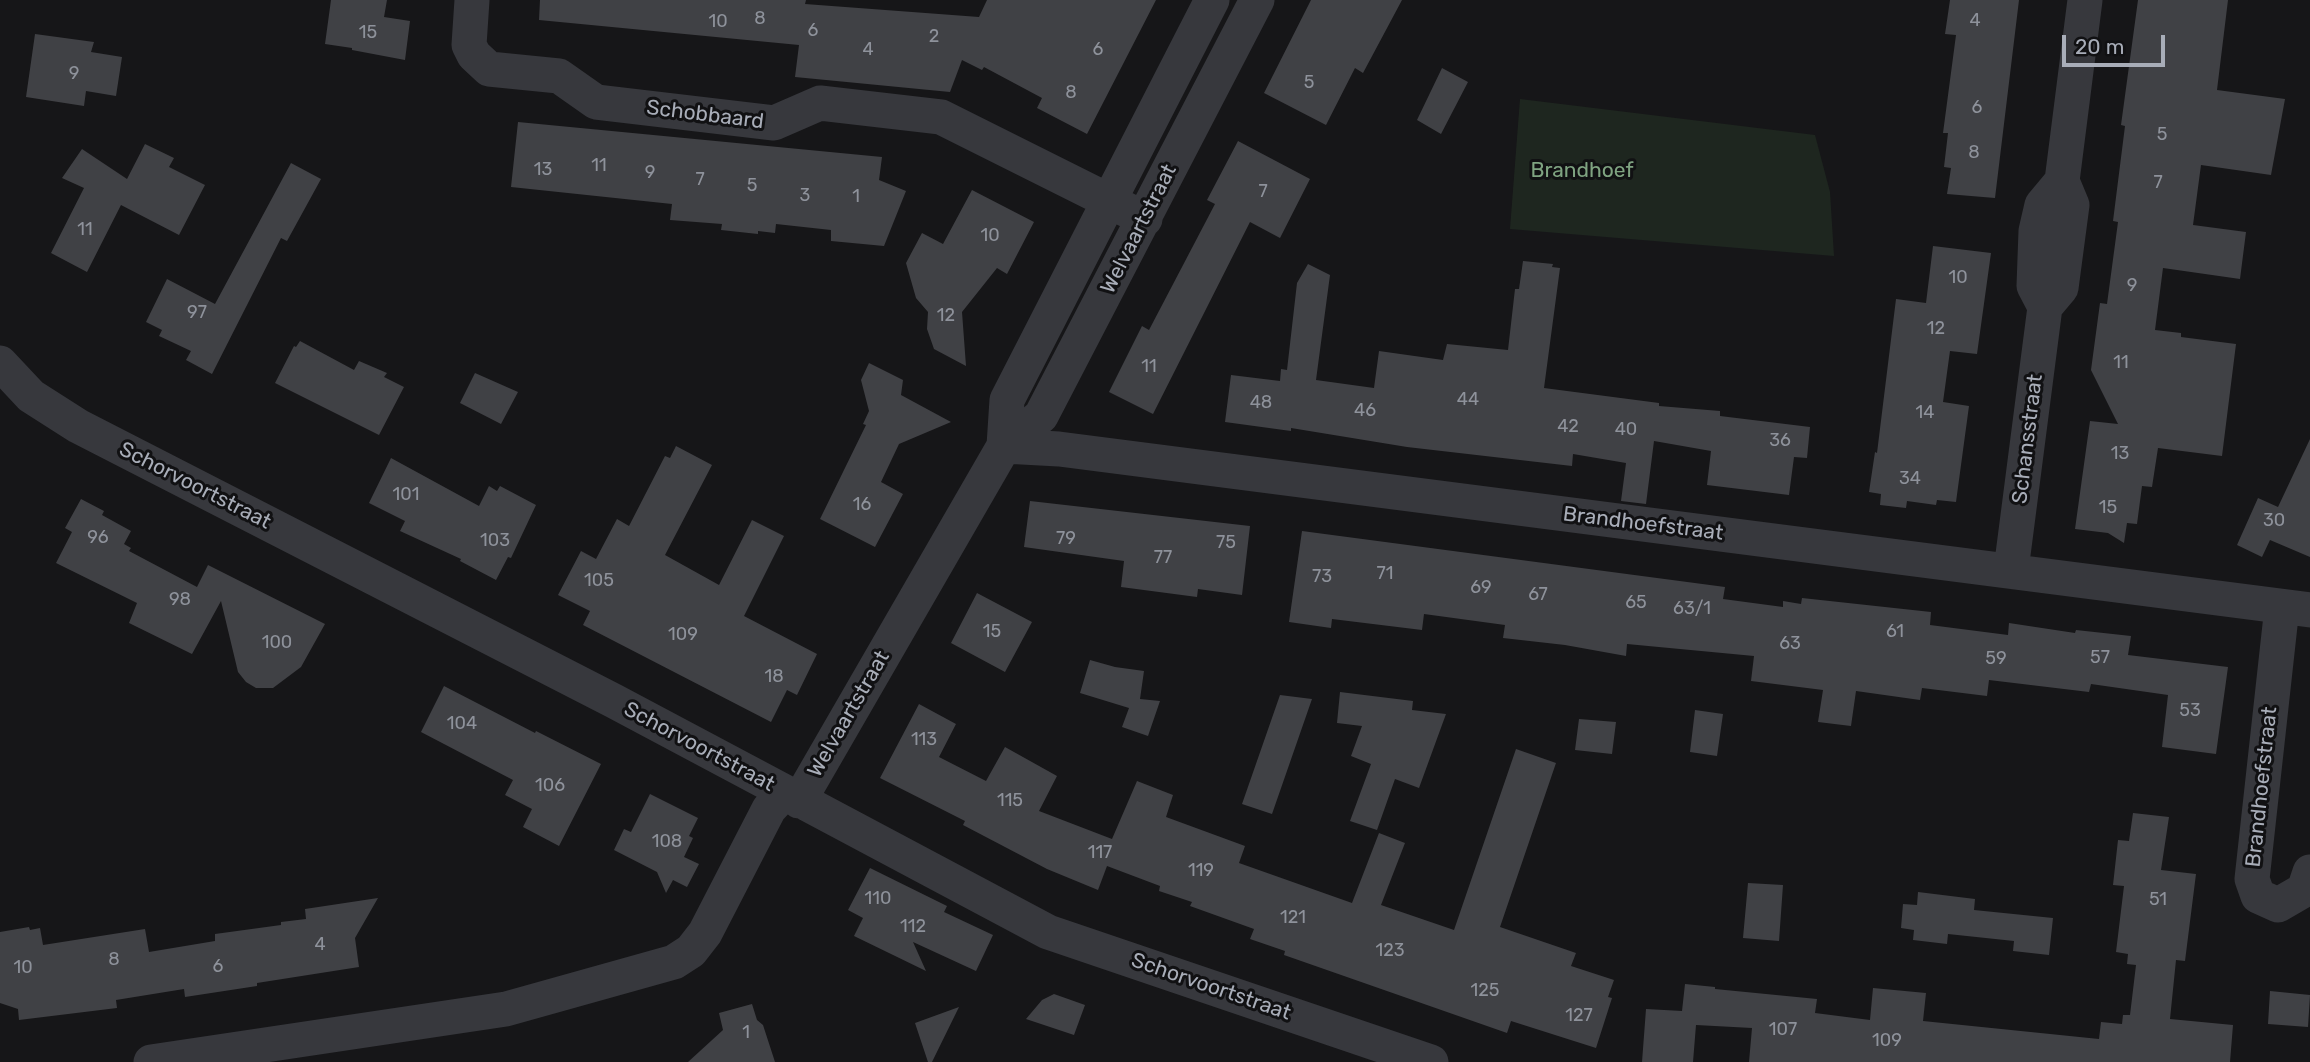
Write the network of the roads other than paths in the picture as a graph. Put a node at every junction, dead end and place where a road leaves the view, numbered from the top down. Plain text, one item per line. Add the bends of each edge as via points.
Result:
1 (472, 0) edge
2 (1212, 0) edge
3 (1257, 0) edge
4 (2085, 0) edge
5 (1109, 201) junction
6 (1145, 219) junction
7 (0, 363) edge
8 (1004, 446) junction
9 (2011, 570) junction
10 (2296, 608) edge
11 (792, 797) junction
12 (2310, 872) edge
13 (151, 1062) edge
14 (1431, 1062) edge

1 - 5 street, Schobbaard via 469,45 489,69 559,76 596,102 774,123 820,103 941,117
2 - 5 street, Welvaartstraat
3 - 6 street, Welvaartstraat
4 - 9 street, Schansstraat via 2062,181 2042,205 2036,231 2034,286 2046,307
5 - 6 street, Schobbaard
5 - 8 street, Welvaartstraat via 1007,400
6 - 8 street, Welvaartstraat via 1041,416
7 - 11 street, Schorvoortstraat via 31,396 78,426
8 - 9 street, Brandhoefstraat via 1059,449
8 - 11 street, Welvaartstraat
9 - 10 street, Brandhoefstraat
10 - 12 street, Brandhoefstraat via 2252,879 2258,896 2278,905 2304,890
11 - 13 street, Welvaartstraat via 769,810 705,933 691,951 674,962 506,1009
11 - 14 street, Schorvoortstraat via 1048,932

